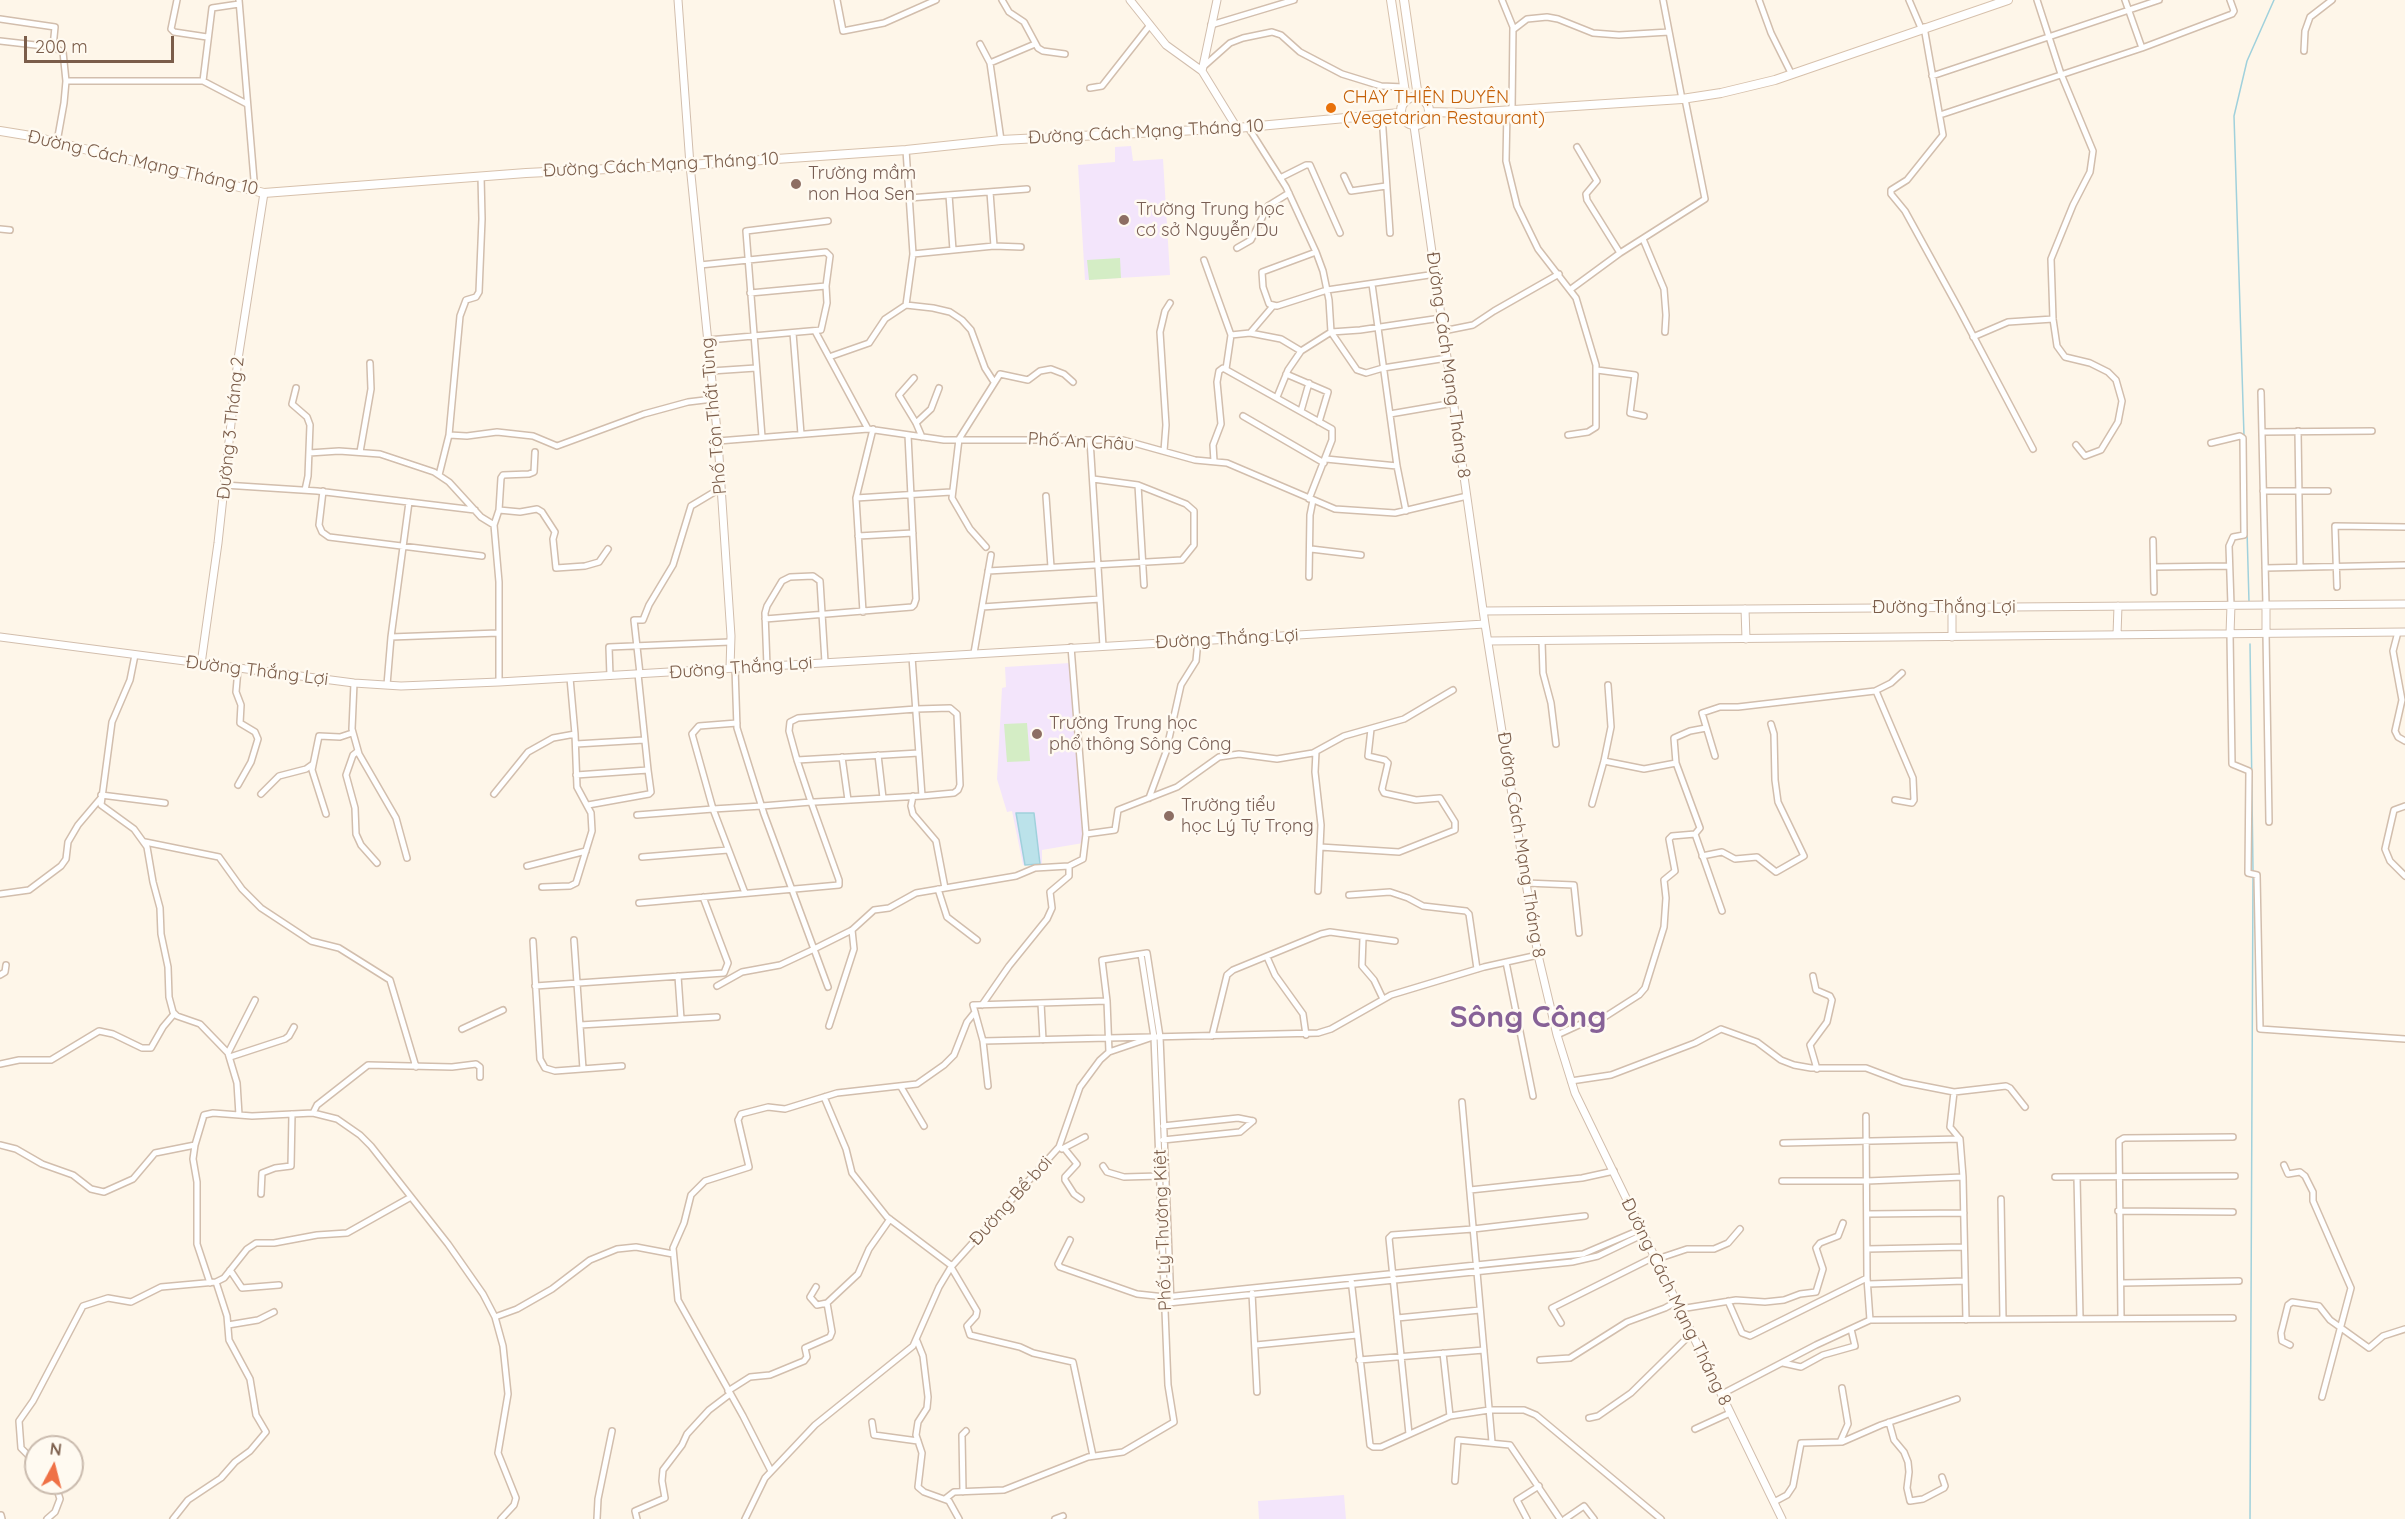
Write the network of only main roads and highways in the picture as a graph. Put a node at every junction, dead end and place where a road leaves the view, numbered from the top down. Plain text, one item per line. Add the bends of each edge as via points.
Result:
1 (1391, 0) edge
2 (1404, 0) edge
3 (2008, 0) edge
4 (1418, 97) junction
5 (1406, 99) junction
6 (1429, 112) junction
7 (1400, 113) junction
8 (0, 131) edge

1 - 5 main road
2 - 4 main road
3 - 6 main road via 1755,86 1684,99
4 - 5 main road
4 - 6 main road via 1426,102
5 - 7 main road
6 - 7 main road via 1425,122 1414,126 1405,122
7 - 8 main road, Đường Cách Mạng Tháng 10 via 1238,128 1001,140 906,150 264,193

